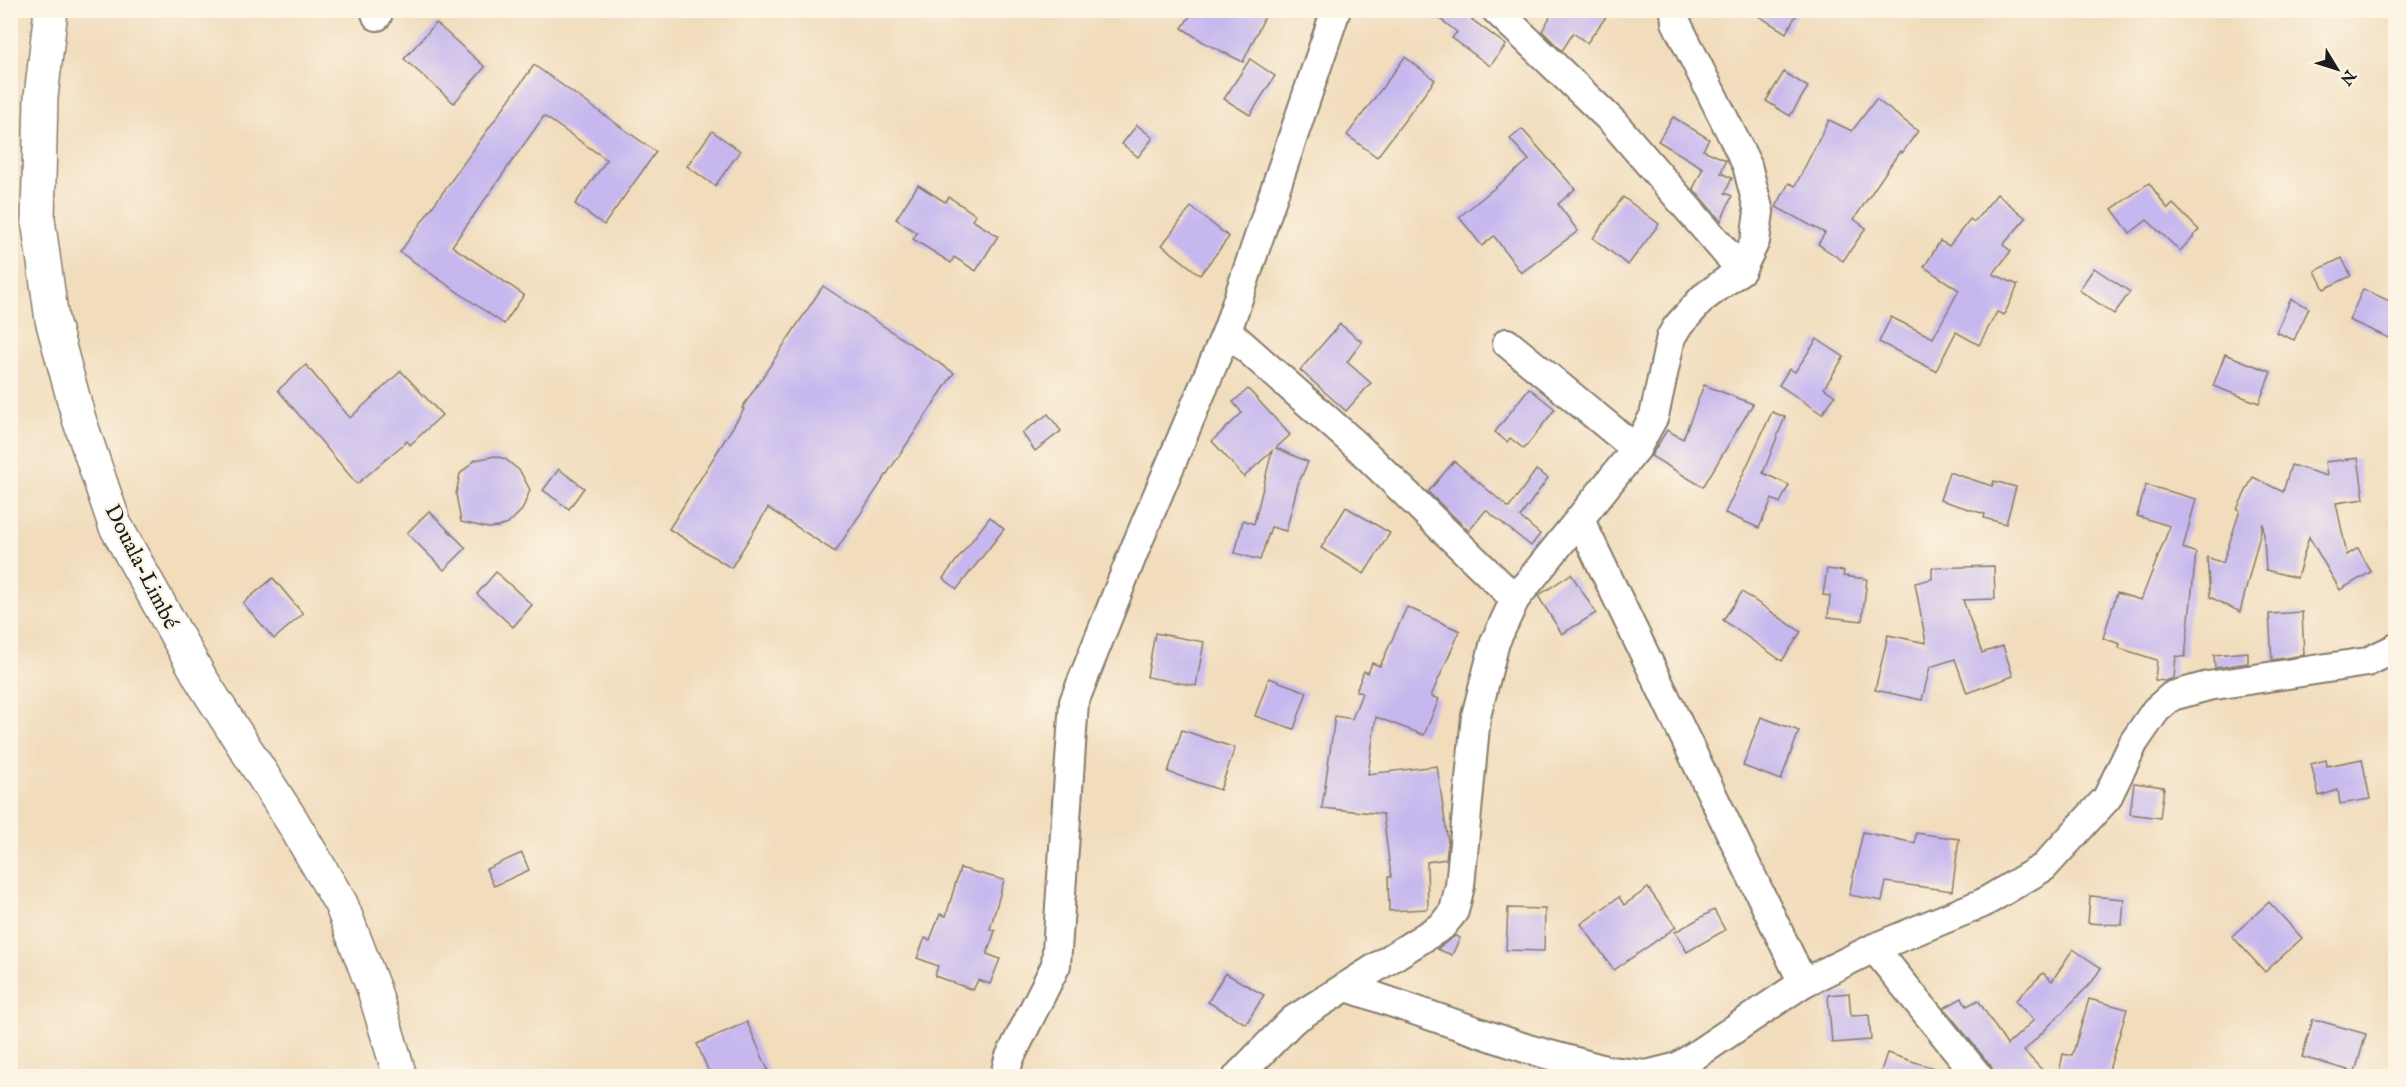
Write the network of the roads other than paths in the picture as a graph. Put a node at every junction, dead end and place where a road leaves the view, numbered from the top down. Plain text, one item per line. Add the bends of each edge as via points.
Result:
1 (51, 10) edge
2 (1336, 10) edge
3 (1496, 10) edge
4 (1675, 10) edge
5 (1741, 270) junction
6 (1227, 331) junction
7 (1507, 343) dead end
8 (1636, 449) junction
9 (1580, 520) junction
10 (1515, 599) junction
11 (2396, 648) edge
12 (1874, 948) junction
13 (1803, 983) junction
14 (1347, 987) junction
15 (1609, 1074) edge
16 (400, 1077) edge
17 (1005, 1077) edge
18 (1238, 1077) edge
19 (1978, 1077) edge

1 - 16 highway, Douala-Limbé via 41,97 38,219 52,320 79,419 115,525 201,679 341,904 374,990
2 - 6 street
3 - 5 street via 1613,122
4 - 5 street via 1676,22 1747,165 1757,202 1755,241
5 - 8 street via 1703,298 1677,327 1668,348 1654,416
6 - 10 street via 1356,445
6 - 17 street via 1074,702 1056,965
7 - 8 street
8 - 9 street
9 - 10 street
9 - 13 street
10 - 14 street via 1495,642 1476,716 1460,886 1454,911 1442,926
11 - 12 street via 2367,662 2208,686 2172,696 2156,710 2134,742 2107,798 2044,867 1983,903
12 - 13 street
12 - 19 street
13 - 15 street via 1678,1067 1646,1075
14 - 15 street
14 - 18 street via 1293,1020

